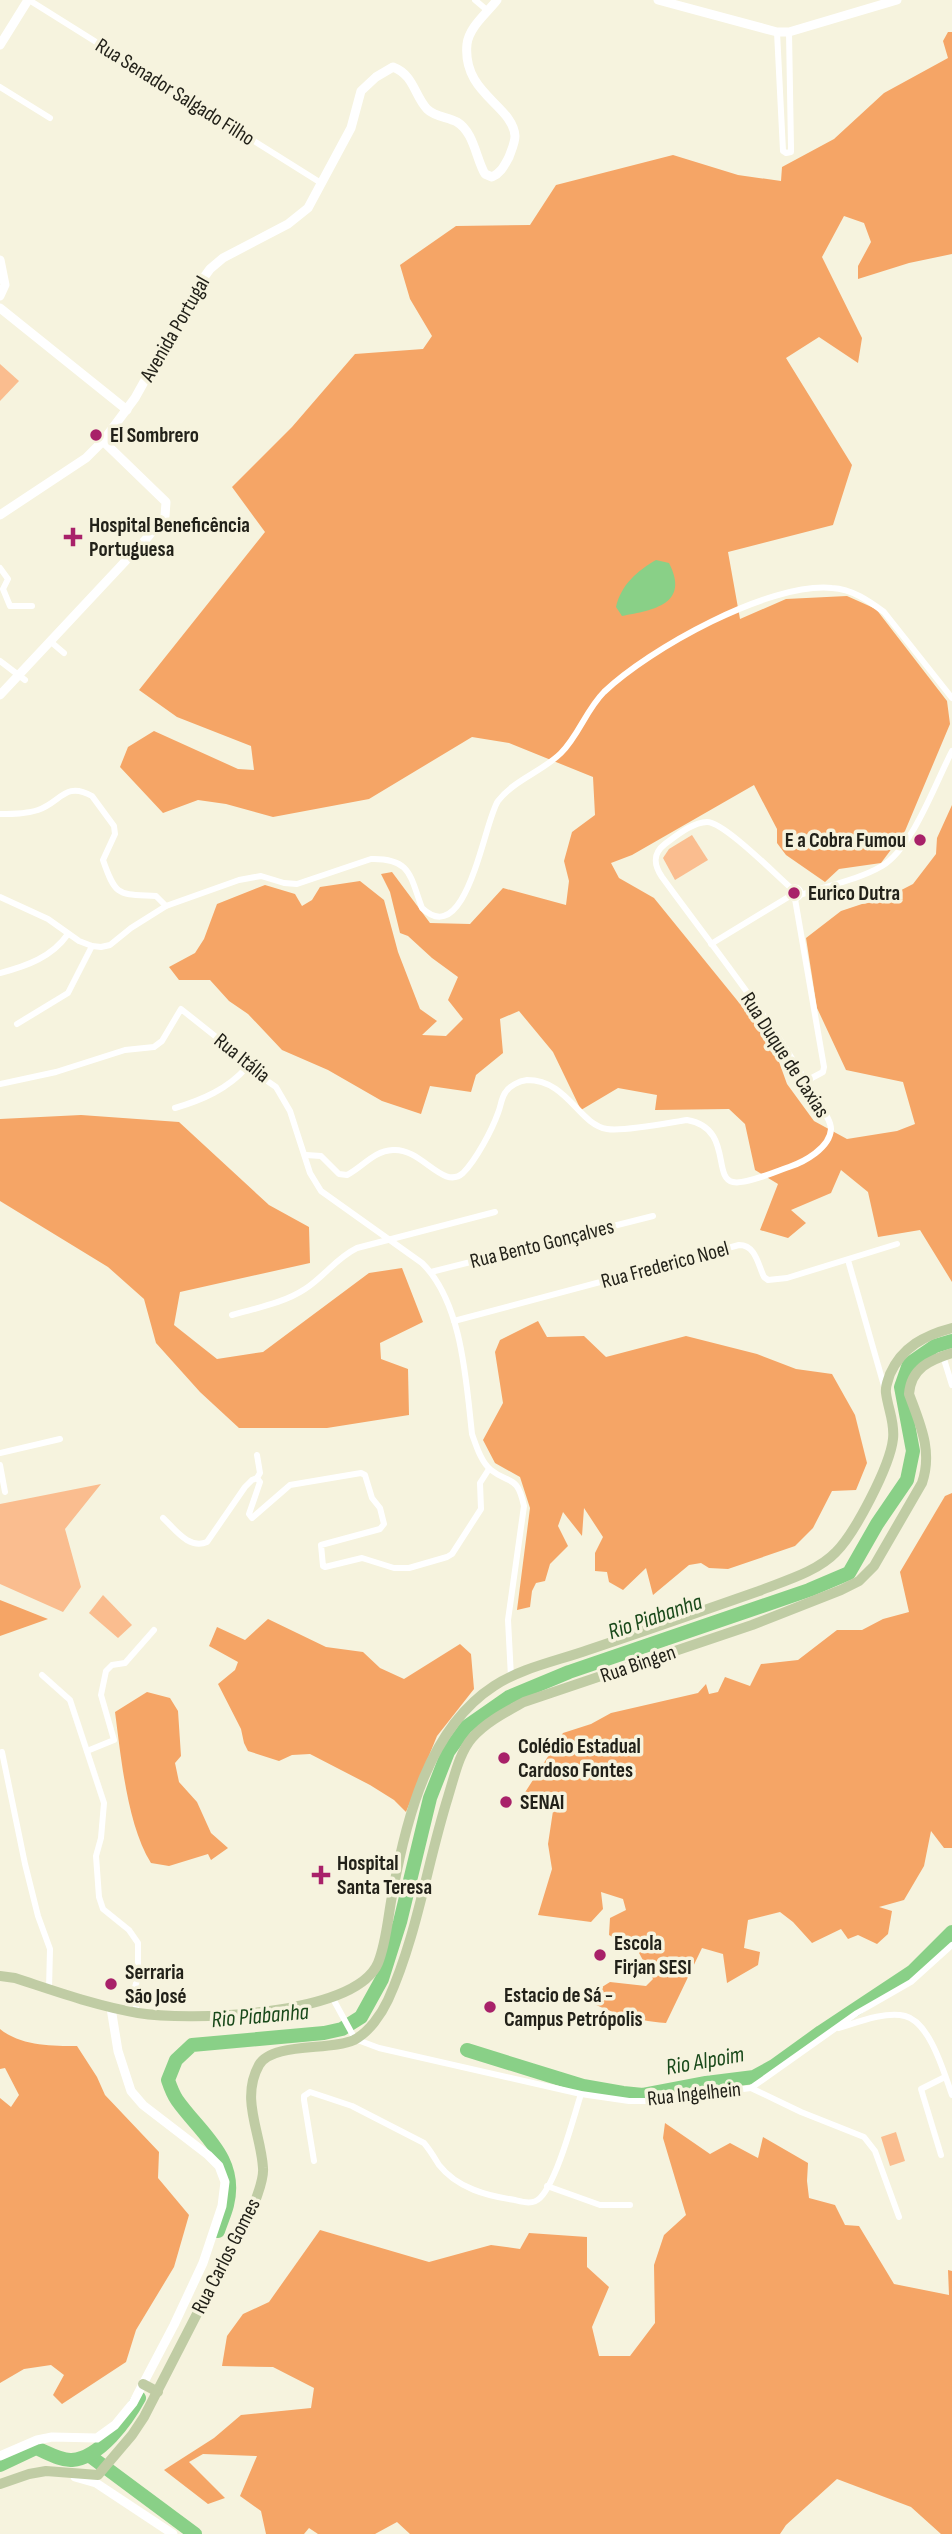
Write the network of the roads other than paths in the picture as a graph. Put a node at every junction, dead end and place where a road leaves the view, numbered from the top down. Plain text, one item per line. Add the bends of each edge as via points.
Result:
1 (28, 0) edge
2 (475, 0) edge
3 (497, 0) edge
4 (659, 0) edge
5 (897, 0) edge
6 (488, 11) junction
7 (777, 32) junction
8 (789, 32) junction
9 (0, 45) edge
10 (0, 87) edge
11 (50, 118) dead end
12 (321, 183) junction
13 (0, 260) edge
14 (0, 296) edge
15 (0, 308) edge
16 (127, 410) junction
17 (103, 441) junction
18 (0, 515) edge
19 (0, 568) edge
20 (32, 606) dead end
21 (51, 642) junction
22 (64, 653) dead end
23 (0, 661) edge
24 (23, 678) junction
25 (0, 695) edge
26 (952, 698) edge
27 (952, 751) edge
28 (0, 814) edge
29 (795, 893) junction
30 (0, 897) edge
31 (166, 906) junction
32 (68, 934) junction
33 (711, 944) junction
34 (92, 946) junction
35 (0, 973) edge
36 (17, 1024) dead end
37 (247, 1068) junction
38 (806, 1081) junction
39 (0, 1084) edge
40 (175, 1108) dead end
41 (306, 1156) junction
42 (495, 1212) dead end
43 (653, 1216) dead end
44 (389, 1239) junction
45 (897, 1244) dead end
46 (848, 1260) junction
47 (431, 1272) junction
48 (232, 1315) dead end
49 (454, 1321) junction
50 (952, 1328) edge
51 (948, 1354) edge
52 (952, 1385) edge
53 (885, 1388) junction
54 (913, 1406) junction
55 (892, 1415) junction
56 (60, 1439) dead end
57 (0, 1453) edge
58 (257, 1455) dead end
59 (0, 1465) edge
60 (489, 1469) junction
61 (257, 1478) junction
62 (5, 1492) dead end
63 (163, 1518) dead end
64 (154, 1629) dead end
65 (42, 1675) dead end
66 (511, 1677) junction
67 (87, 1751) junction
68 (2, 1752) dead end
69 (952, 1945) edge
70 (0, 1976) edge
71 (49, 1989) junction
72 (332, 1997) junction
73 (111, 2008) junction
74 (137, 2013) junction
75 (834, 2029) junction
76 (355, 2039) junction
77 (945, 2077) junction
78 (751, 2088) junction
79 (581, 2094) junction
80 (952, 2095) edge
81 (941, 2155) dead end
82 (314, 2161) dead end
83 (547, 2186) junction
84 (630, 2205) dead end
85 (899, 2217) dead end
86 (143, 2384) junction
87 (158, 2392) junction
88 (0, 2456) edge
89 (97, 2479) junction
90 (0, 2484) edge
91 (173, 2534) edge

1 - 9 street
1 - 12 street, Rua Senador Salgado Filho
2 - 6 street
3 - 6 street, Avenida Portugal
4 - 7 street
5 - 8 street
6 - 12 street, Avenida Portugal via 467,44 469,70 509,121 515,136 499,173 485,174 460,124 430,111 414,85 394,67 361,91 351,128
7 - 8 street
7 - 8 street via 784,153 792,148
10 - 11 street
12 - 16 street, Avenida Portugal via 301,214 210,269
13 - 14 street via 5,285
15 - 16 street
16 - 17 street, Avenida Portugal
17 - 18 street, Avenida Portugal via 86,458
17 - 21 street via 166,502 165,516
19 - 20 street via 8,579 3,589 10,606
21 - 22 street
21 - 24 street
23 - 24 street
24 - 25 street
26 - 31 street via 895,624 870,602 835,588 783,595 737,610 667,645 602,694 569,745 498,801 467,893 448,914 440,916 422,908 405,869 394,860 383,859 297,884 252,876
27 - 29 street via 914,830 891,859 866,873
28 - 31 street via 42,809 74,790 87,793 114,826 103,860 110,880 118,891 156,896
29 - 33 street
29 - 33 street, Rua Duque de Caxias via 717,824 700,823 665,844 656,855 657,869
29 - 38 street via 824,1067
30 - 32 street via 48,919
31 - 34 street via 110,945
32 - 34 street
32 - 35 street via 50,954
33 - 38 street, Rua Duque de Caxias
34 - 36 street via 68,993
37 - 39 street, Rua Itália via 235,1052 181,1009 154,1047 125,1050
37 - 40 street via 209,1096
37 - 41 street, Rua Itália via 276,1087
38 - 41 street, Rua Duque de Caxias via 830,1124 828,1139 806,1160 736,1183 727,1180 712,1132 699,1122 607,1129 550,1085 526,1080 506,1090 483,1142 457,1176 445,1177 402,1150 373,1156 347,1175 339,1174 321,1156
41 - 44 street via 321,1191
42 - 44 street
43 - 47 street, Rua Bento Gonçalves
44 - 47 street
44 - 48 street via 343,1254 305,1290
45 - 46 street, Rua Frederico Noel
46 - 49 street, Rua Frederico Noel via 768,1280 751,1248 739,1245
46 - 53 street
47 - 49 street
49 - 60 street via 472,1434
50 - 53 main road via 905,1351
51 - 52 street
51 - 54 main road, Rua Bingen via 927,1362 915,1374 909,1394
53 - 55 main road, Rua Bingen
54 - 55 main road
54 - 76 main road, Rua Bingen via 926,1443 927,1469 874,1566 859,1581 752,1625 524,1702 470,1740 387,2002 368,2030
55 - 66 main road, Rua Bingen via 890,1456 846,1541 825,1562 687,1617
56 - 57 street
58 - 61 street
59 - 62 street
60 - 61 street via 480,1483 478,1516 452,1554 410,1568 362,1558 323,1566 321,1545 383,1527 365,1475 290,1485 252,1518 248,1514 259,1487
60 - 66 street via 519,1488 524,1506 508,1620
61 - 63 street via 200,1545 192,1544
64 - 67 street via 125,1663 106,1671 101,1695 114,1738
65 - 67 street via 69,1697
66 - 72 main road, Rua Bingen via 483,1693 444,1736 407,1829 379,1962 364,1980
67 - 74 street via 104,1803 96,1856 99,1897 103,1909 138,1943
68 - 71 street via 25,1864 50,1949
69 - 75 street, Rua Ingelhein via 911,1982
70 - 71 main road, Rua Bingen
71 - 73 main road, Rua Bingen
72 - 74 main road, Rua Bingen via 223,2016
72 - 76 street
73 - 74 main road, Rua Bingen
73 - 86 street via 131,2091 208,2155 225,2182 203,2263
75 - 77 street via 887,2016 913,2018 927,2035
75 - 78 street, Rua Ingelhein
76 - 79 street, Rua Ingelhein
76 - 87 main road, Rua Carlos Gomes via 268,2055 258,2066 250,2100 264,2170 256,2199
77 - 80 street
77 - 81 street via 921,2089
78 - 79 street, Rua Ingelhein via 647,2101
78 - 85 street via 864,2137 875,2151
79 - 83 street
82 - 83 street via 304,2100 310,2092 352,2106 424,2143 447,2172 488,2197 531,2203 538,2201
83 - 84 street via 600,2205
86 - 87 main road
86 - 88 street via 116,2425 97,2438 52,2437
87 - 89 main road, Rua Carlos Gomes
89 - 90 main road via 46,2471
89 - 91 street

